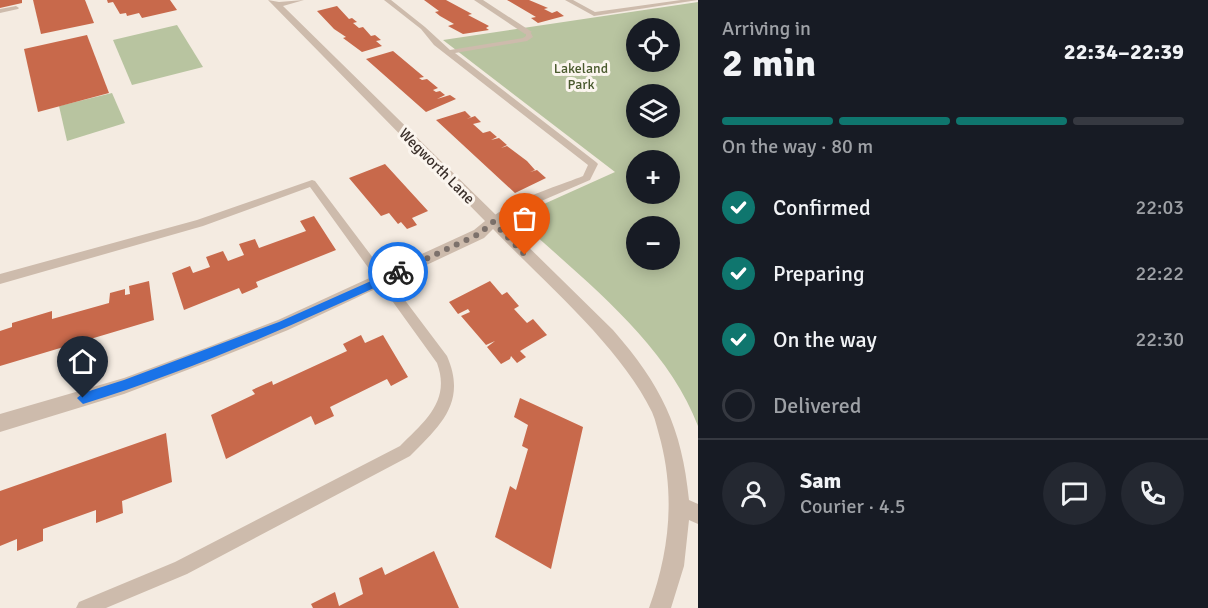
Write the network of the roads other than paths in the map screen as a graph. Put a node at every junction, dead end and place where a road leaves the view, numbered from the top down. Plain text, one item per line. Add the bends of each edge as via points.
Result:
1 (300, 0) edge
2 (387, 0) edge
3 (478, 0) edge
4 (568, 0) edge
5 (696, 0) edge
6 (275, 2) edge
7 (16, 8) dead end
8 (0, 11) edge
9 (528, 32) joint
10 (450, 52) junction
11 (493, 222) junction
12 (0, 279) edge
13 (383, 280) junction
14 (0, 423) edge
15 (689, 511) edge
16 (85, 608) edge
17 (660, 608) edge

1 - 6 street
2 - 10 lane
3 - 9 street
4 - 5 lane via 594,14
6 - 11 street, Wegworth Lane
7 - 8 lane
9 - 10 lane via 530,37 525,40
10 - 11 lane via 593,164 587,178 507,211
11 - 13 street via 479,234
11 - 15 street, Wegworth Lane via 636,368 659,408
12 - 13 lane via 199,223 312,183
13 - 14 street via 210,354 124,386
13 - 16 lane via 442,360 449,381 445,402 429,427 405,451 181,568
15 - 17 street, Wegworth Lane

